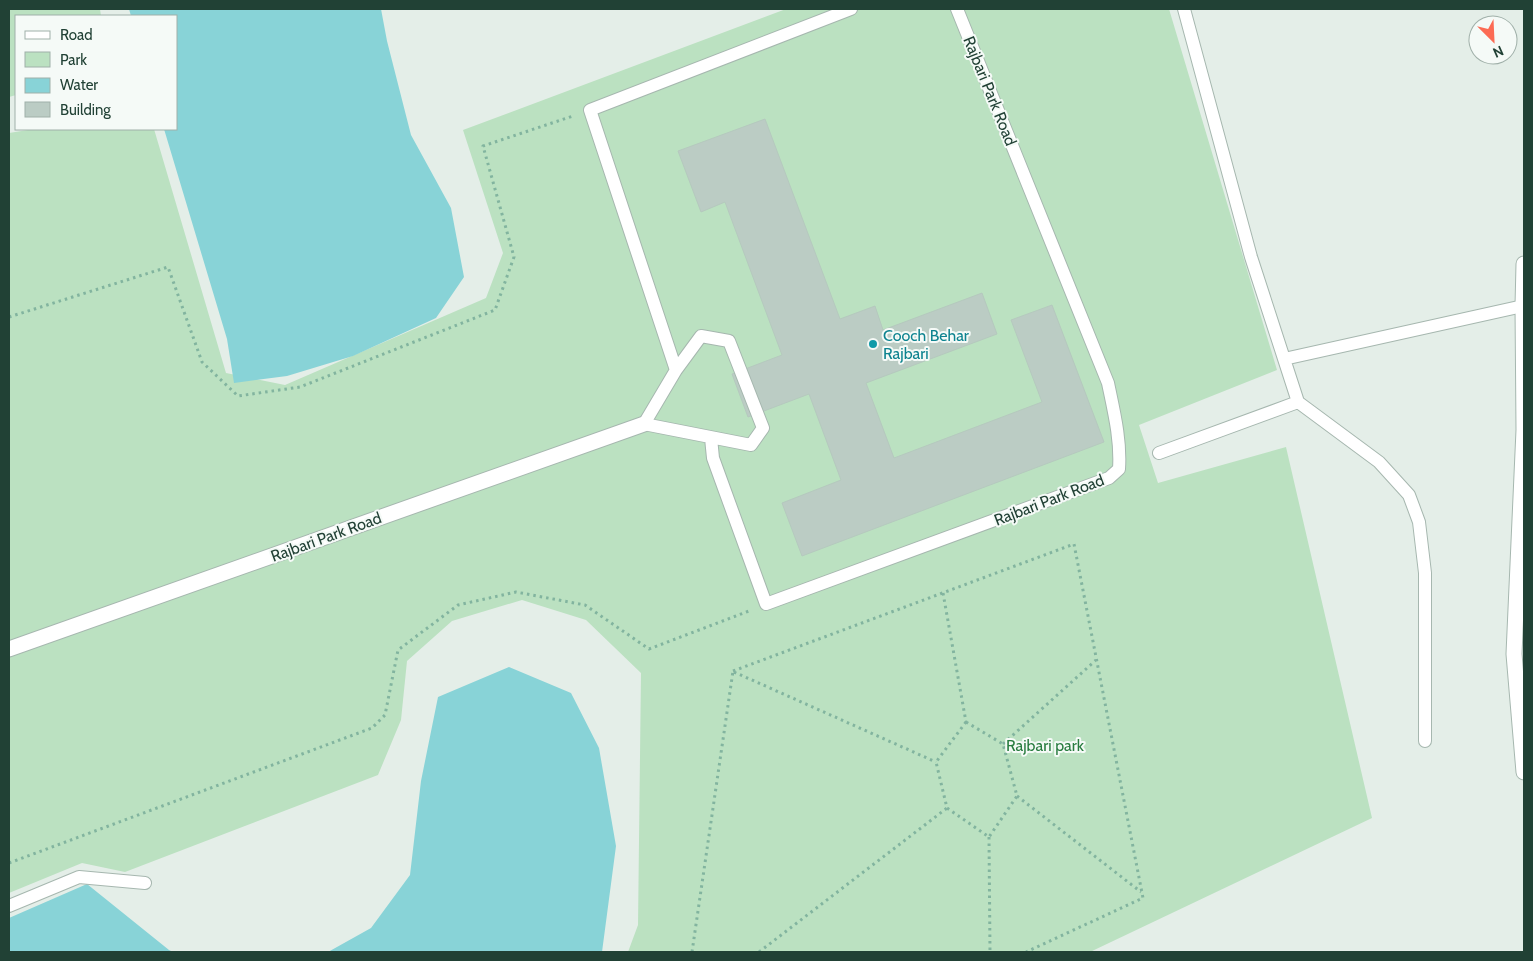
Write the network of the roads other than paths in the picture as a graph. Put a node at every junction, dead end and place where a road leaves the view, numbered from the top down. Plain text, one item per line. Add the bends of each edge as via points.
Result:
1 (851, 9) edge
2 (957, 9) edge
3 (1184, 9) edge
4 (1524, 264) edge
5 (1523, 306) junction
6 (1284, 359) junction
7 (676, 370) junction
8 (1298, 402) junction
9 (644, 424) junction
10 (711, 438) junction
11 (1159, 453) dead end
12 (9, 650) edge
13 (1425, 741) dead end
14 (1524, 772) edge
15 (145, 882) dead end
16 (9, 906) edge

1 - 7 lane via 590,110
2 - 10 lane, Rajbari Park Road via 1108,384 1119,433 1120,469 1109,478 766,604 713,458
3 - 6 lane via 1251,257
4 - 5 street
5 - 6 lane
5 - 14 street via 1524,430 1514,654
6 - 8 lane
7 - 9 lane
7 - 10 lane via 701,336 729,341 763,428 751,445
8 - 11 lane
8 - 13 lane via 1379,462 1409,495 1419,522 1425,573
9 - 10 lane
9 - 12 street, Rajbari Park Road
15 - 16 lane via 79,877

